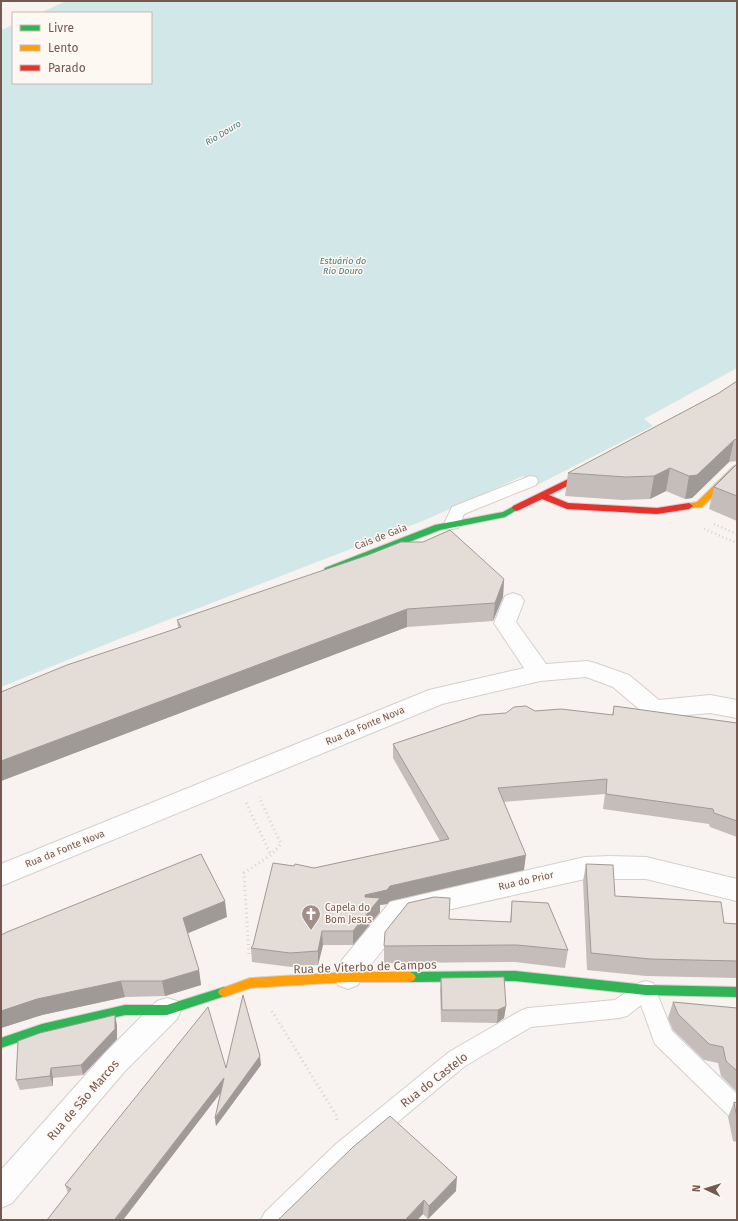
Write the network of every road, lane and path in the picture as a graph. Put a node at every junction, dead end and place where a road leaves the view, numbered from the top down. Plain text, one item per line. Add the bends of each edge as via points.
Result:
1 (600, 466) edge
2 (737, 468) edge
3 (530, 480) dead end
4 (543, 496) junction
5 (452, 524) junction
6 (713, 524) dead end
7 (700, 527) dead end
8 (737, 534) edge
9 (737, 543) edge
10 (319, 573) edge
11 (513, 601) dead end
12 (540, 673) junction
13 (737, 709) edge
14 (245, 785) junction
15 (271, 855) junction
16 (1, 876) edge
17 (737, 890) edge
18 (348, 977) junction
19 (250, 983) junction
20 (646, 990) junction
21 (737, 992) edge
22 (269, 1006) dead end
23 (167, 1010) junction
24 (1, 1043) edge
25 (737, 1109) edge
26 (336, 1115) dead end
27 (1, 1194) edge
28 (273, 1220) edge

1 - 4 street, Cais de Gaia
2 - 4 street via 699,505 657,511 567,506
3 - 5 lane via 458,511
4 - 5 street, Cais de Gaia via 505,514
5 - 10 street, Cais de Gaia via 438,527
6 - 8 path
7 - 9 path
11 - 12 street via 505,623
12 - 13 street, Rua da Fonte Nova via 587,669 621,681 654,709 710,704
12 - 14 street, Rua da Fonte Nova via 437,696
14 - 15 path
14 - 15 path via 282,844
14 - 16 street, Rua da Fonte Nova
15 - 19 path via 244,873
17 - 18 street, Rua do Prior via 646,868 610,867 577,870 399,910 352,968
18 - 19 street, Rua de Viterbo de Campos
18 - 20 street, Rua de Viterbo de Campos via 515,976
19 - 23 street, Rua de Viterbo de Campos
20 - 21 street, Rua de Viterbo de Campos
20 - 25 lane via 663,1037
20 - 28 lane, Rua do Castelo via 620,1009 528,1018 457,1059 344,1152
22 - 26 path
23 - 24 street, Rua de Viterbo de Campos via 125,1010 42,1029
23 - 27 street, Rua de São Marcos via 116,1062

